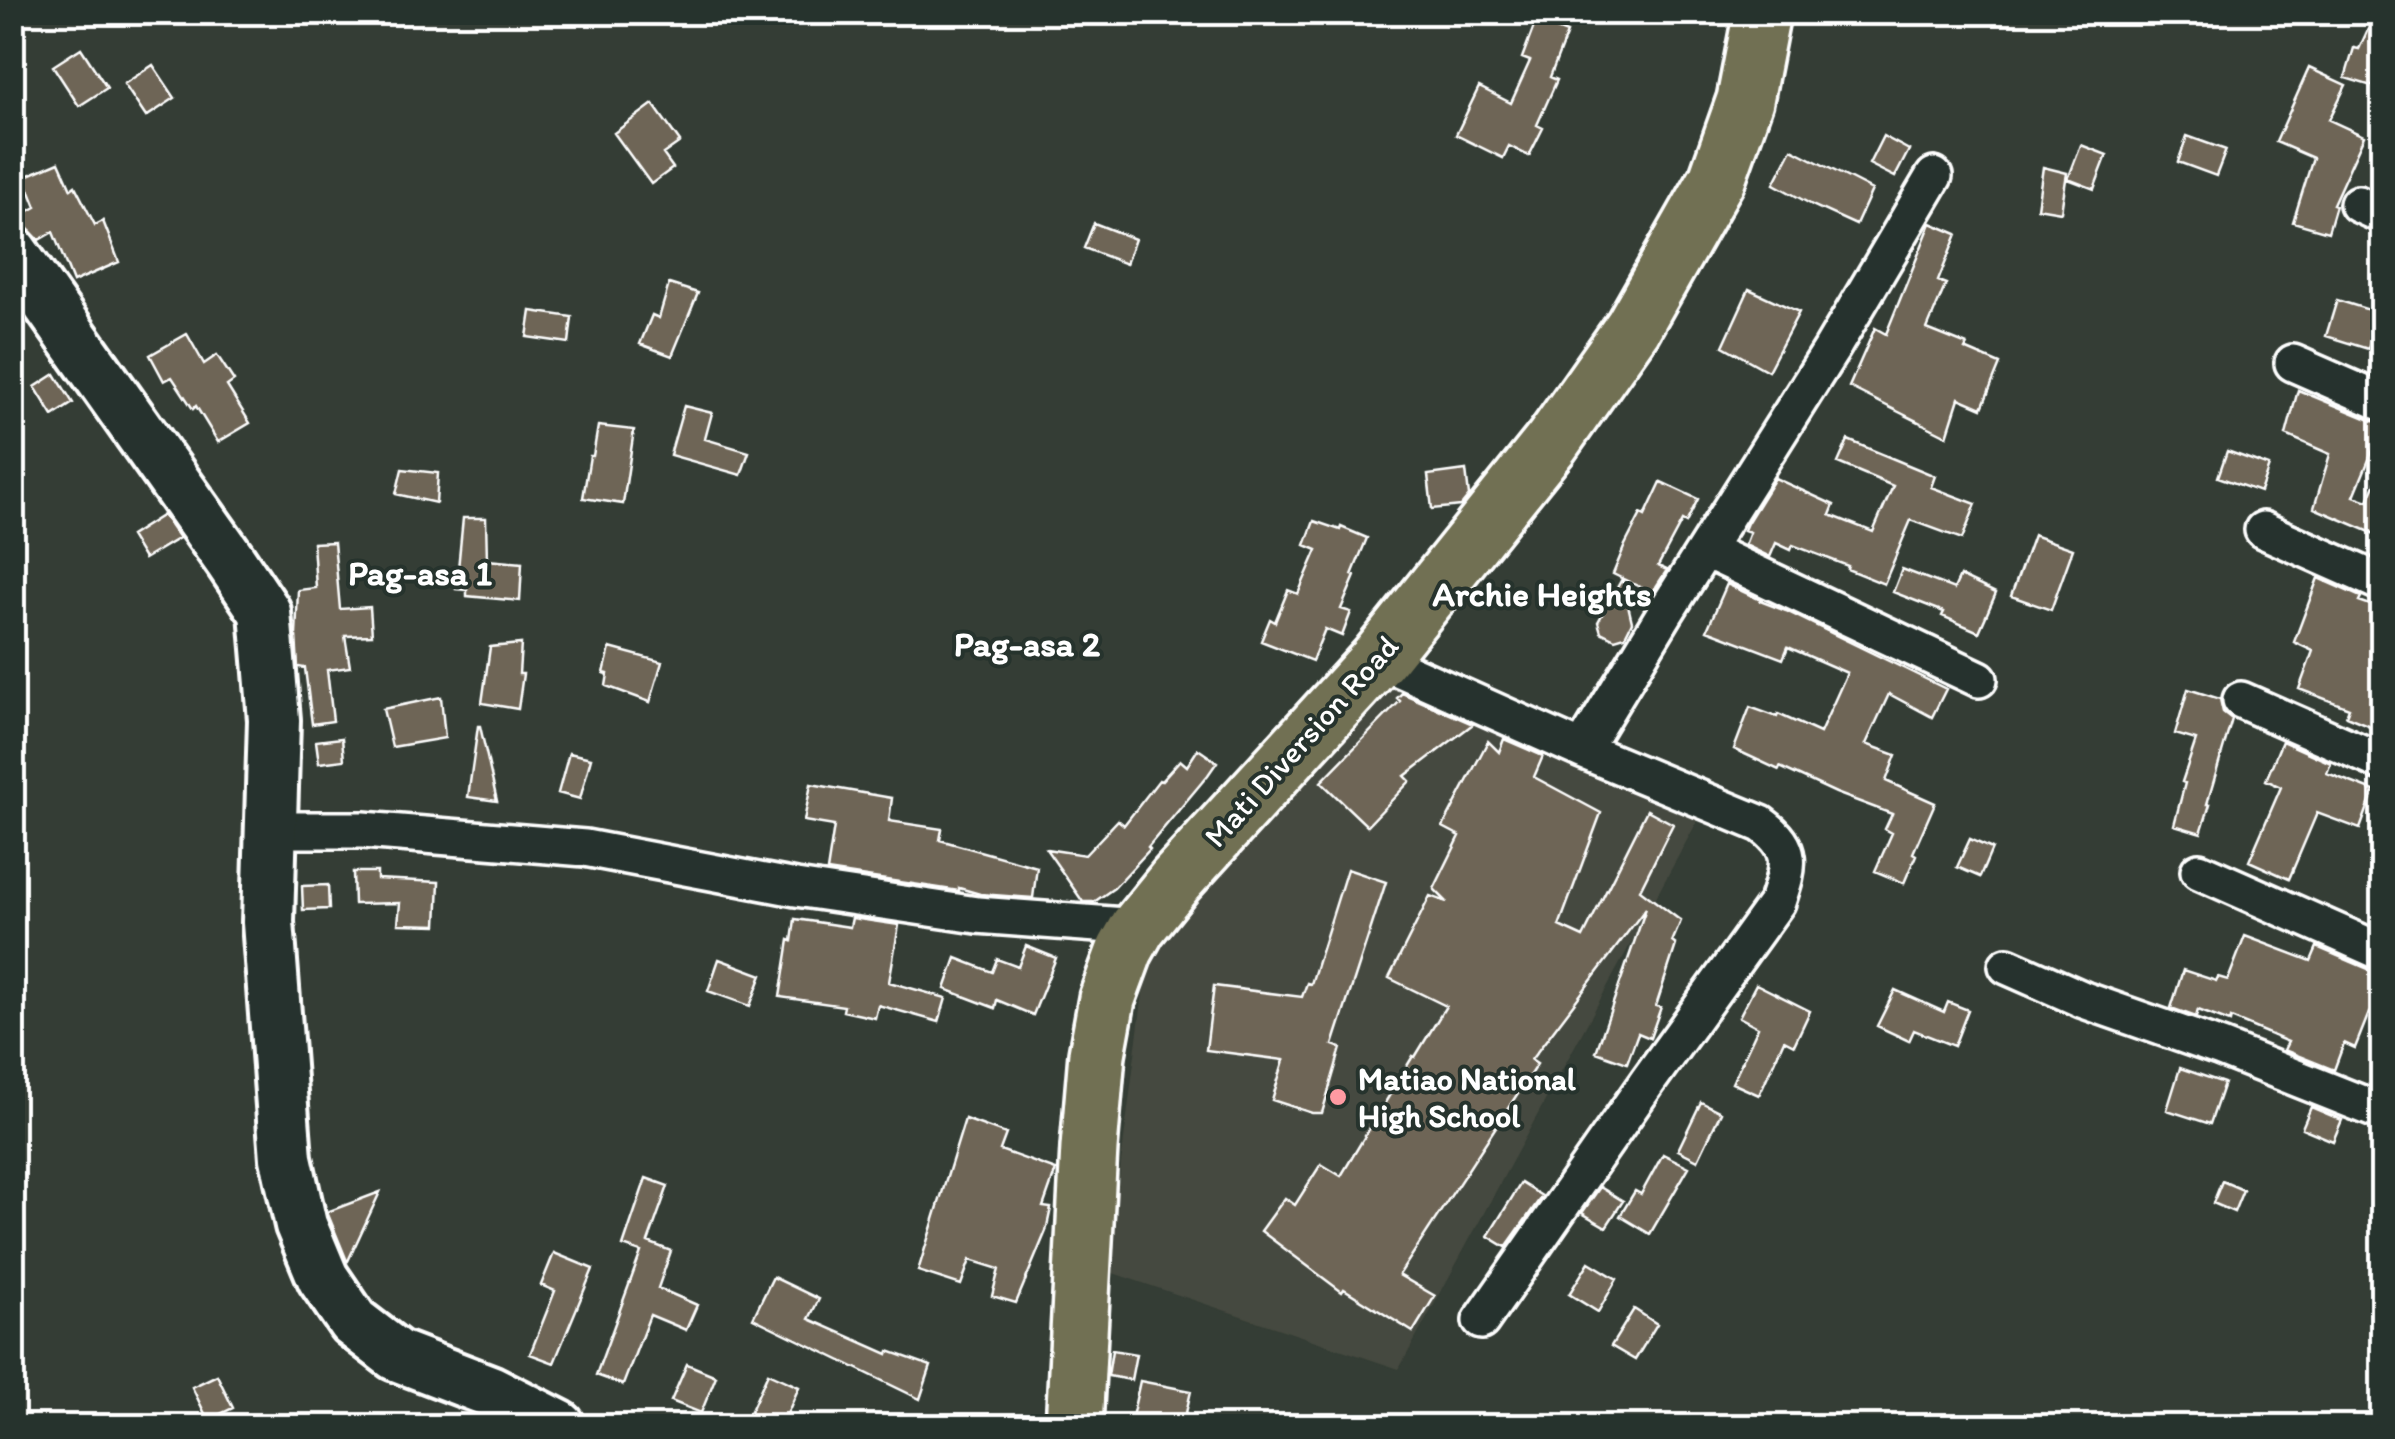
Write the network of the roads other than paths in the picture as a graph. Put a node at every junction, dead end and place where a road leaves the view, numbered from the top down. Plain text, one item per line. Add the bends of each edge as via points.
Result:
1 (1762, 12) edge
2 (1934, 176) dead end
3 (12, 252) edge
4 (2293, 363) dead end
5 (2382, 402) edge
6 (2263, 530) dead end
7 (1706, 550) junction
8 (2382, 583) edge
9 (1378, 659) junction
10 (1979, 679) dead end
11 (2241, 700) dead end
12 (1582, 750) junction
13 (2382, 762) edge
14 (271, 830) junction
15 (2199, 872) dead end
16 (1138, 927) junction
17 (2382, 952) edge
18 (2007, 966) dead end
19 (2382, 1112) edge
20 (1481, 1321) dead end
21 (560, 1426) edge
22 (1074, 1426) edge

1 - 9 highway, Mati Diversion Road via 1745,100 1717,179 1633,327 1552,442
2 - 7 street
3 - 14 street via 264,612 274,720
4 - 5 street
6 - 8 street
7 - 10 street
7 - 12 street
9 - 12 street
9 - 16 highway, Mati Diversion Road
11 - 13 street
12 - 20 street via 1761,824 1779,838 1786,874 1777,902
14 - 16 street via 363,830 585,848 977,915
14 - 21 street via 268,922 286,1158 300,1225 323,1278 353,1322 396,1355
15 - 17 street
16 - 22 highway, Mati Diversion Road via 1106,999 1097,1054
18 - 19 street

